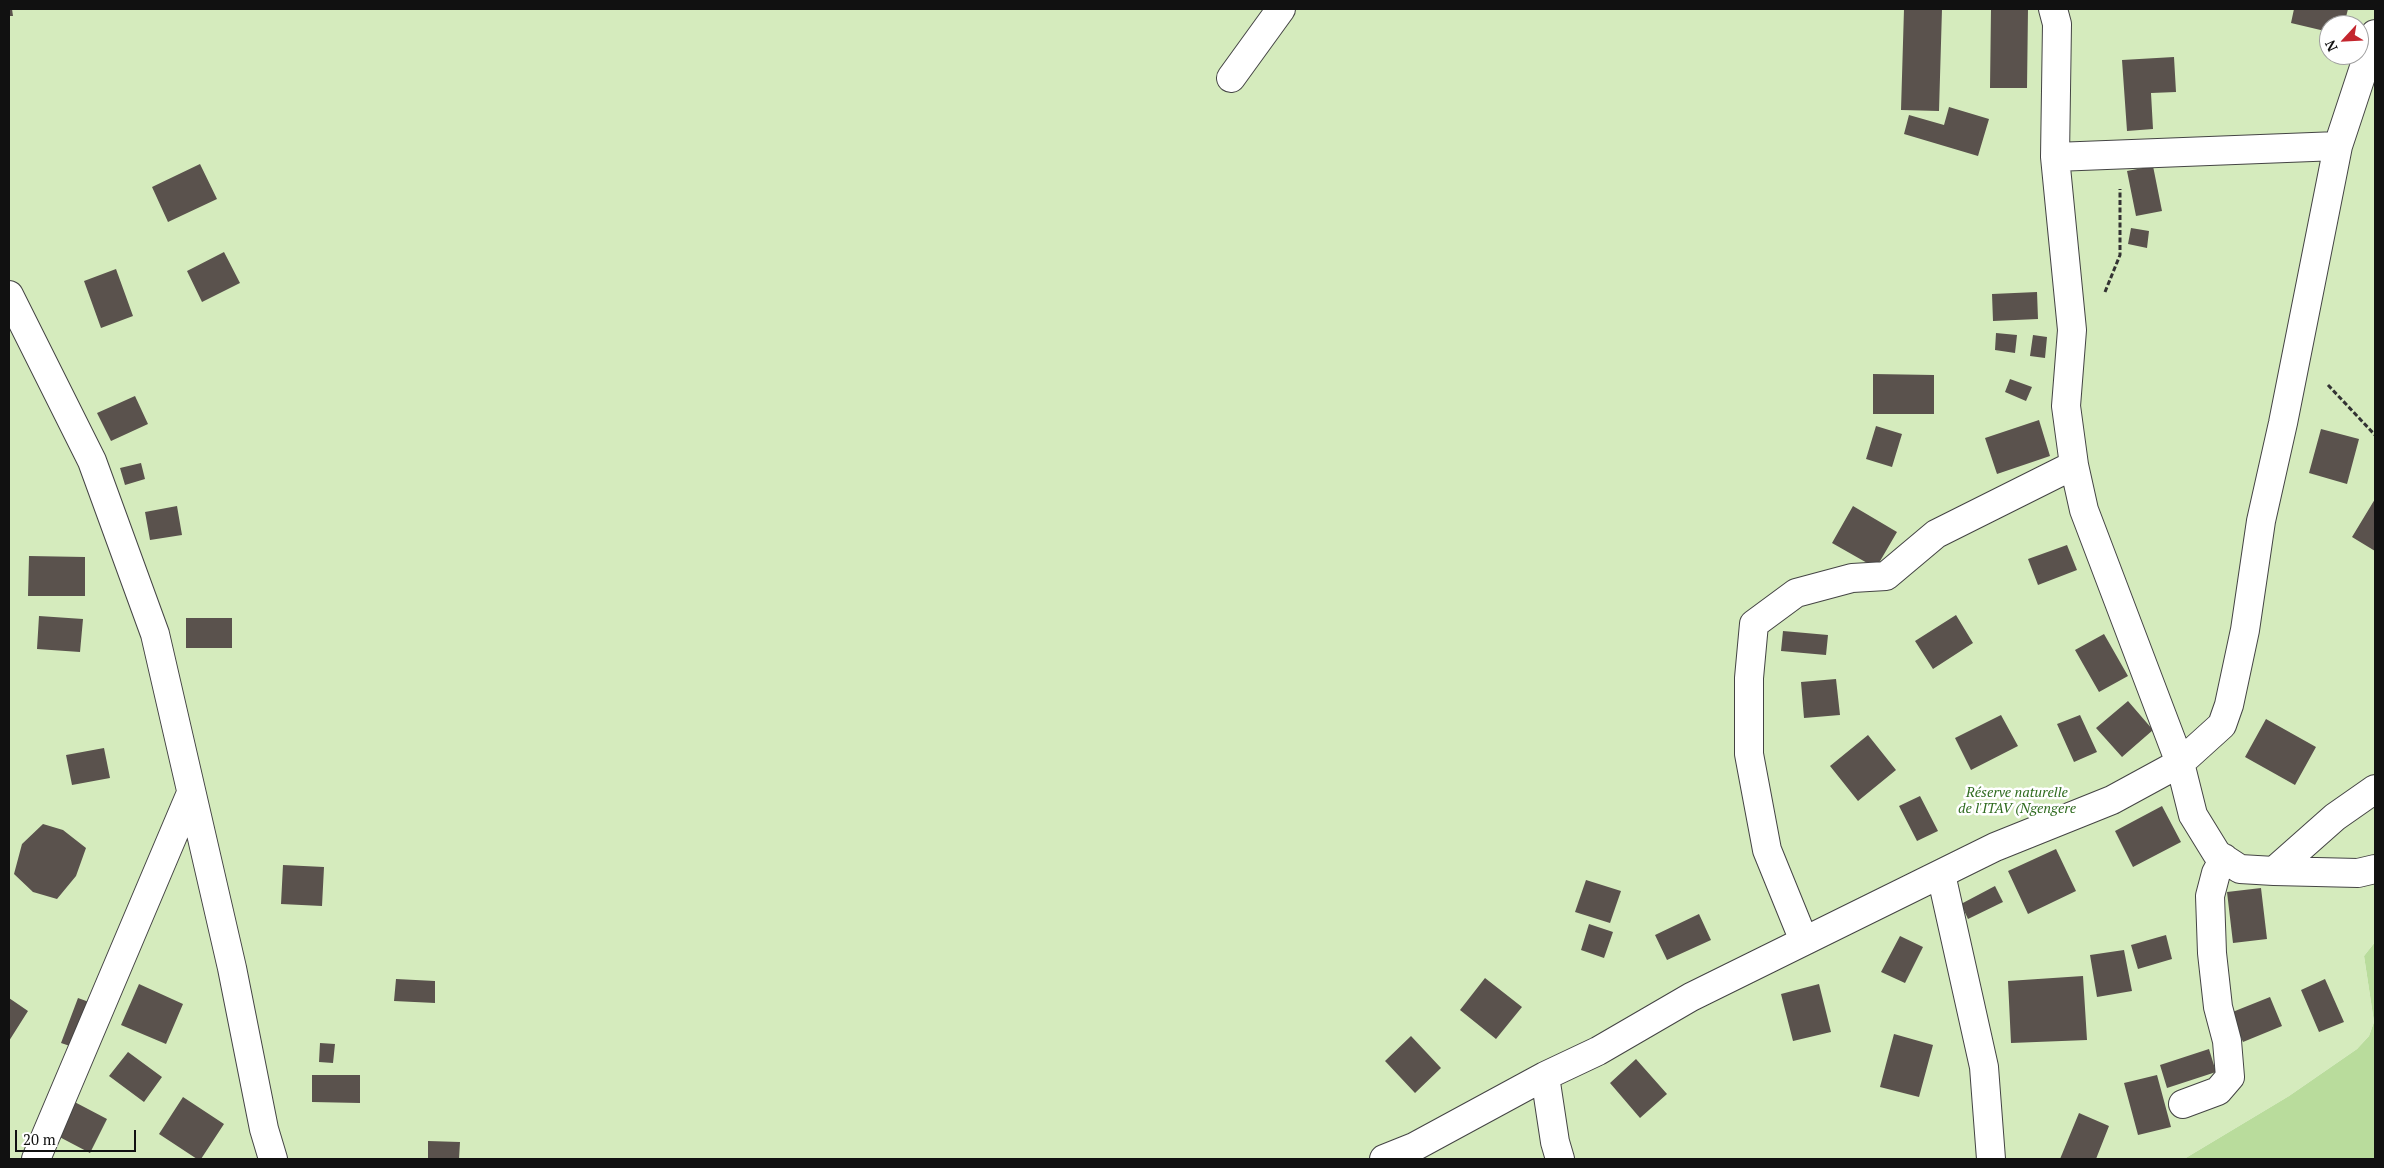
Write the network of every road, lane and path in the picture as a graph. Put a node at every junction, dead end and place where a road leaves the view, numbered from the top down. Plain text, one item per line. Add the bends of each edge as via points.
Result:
1 (1281, 9) edge
2 (2053, 9) edge
3 (2375, 34) edge
4 (1231, 78) dead end
5 (2338, 146) junction
6 (2120, 154) junction
7 (2055, 156) junction
8 (9, 295) edge
9 (2102, 301) dead end
10 (2297, 354) junction
11 (2375, 436) edge
12 (2074, 465) junction
13 (2180, 763) junction
14 (2375, 790) edge
15 (191, 792) junction
16 (2224, 858) junction
17 (2375, 869) edge
18 (2274, 871) junction
19 (1941, 874) junction
20 (1804, 941) junction
21 (1545, 1076) junction
22 (2183, 1104) dead end
23 (36, 1159) edge
24 (273, 1159) edge
25 (1384, 1159) edge
26 (1560, 1159) edge
27 (1991, 1159) edge

1 - 4 street
2 - 7 street via 2057,24
3 - 5 street
5 - 6 street
5 - 10 street
6 - 7 street
6 - 9 path via 2120,255
7 - 12 street via 2072,330 2066,406
8 - 15 street via 92,460 155,634
10 - 11 path
10 - 13 street via 2261,521 2245,630 2229,705 2222,725
12 - 13 street via 2084,510
12 - 20 street via 1936,534 1886,576 1852,578 1796,593 1754,624 1749,678 1749,754 1767,850
13 - 16 street via 2193,815 2217,854
13 - 19 street via 2112,800 1995,847
14 - 18 street via 2335,817
15 - 23 street
15 - 24 street
16 - 18 street via 2240,869
16 - 22 street via 2210,896 2218,1008 2227,1041 2230,1077 2218,1091
17 - 18 street via 2358,873
19 - 20 street
19 - 27 street via 1984,1067
20 - 21 street via 1691,997 1598,1052
21 - 25 street via 1414,1147
21 - 26 street

